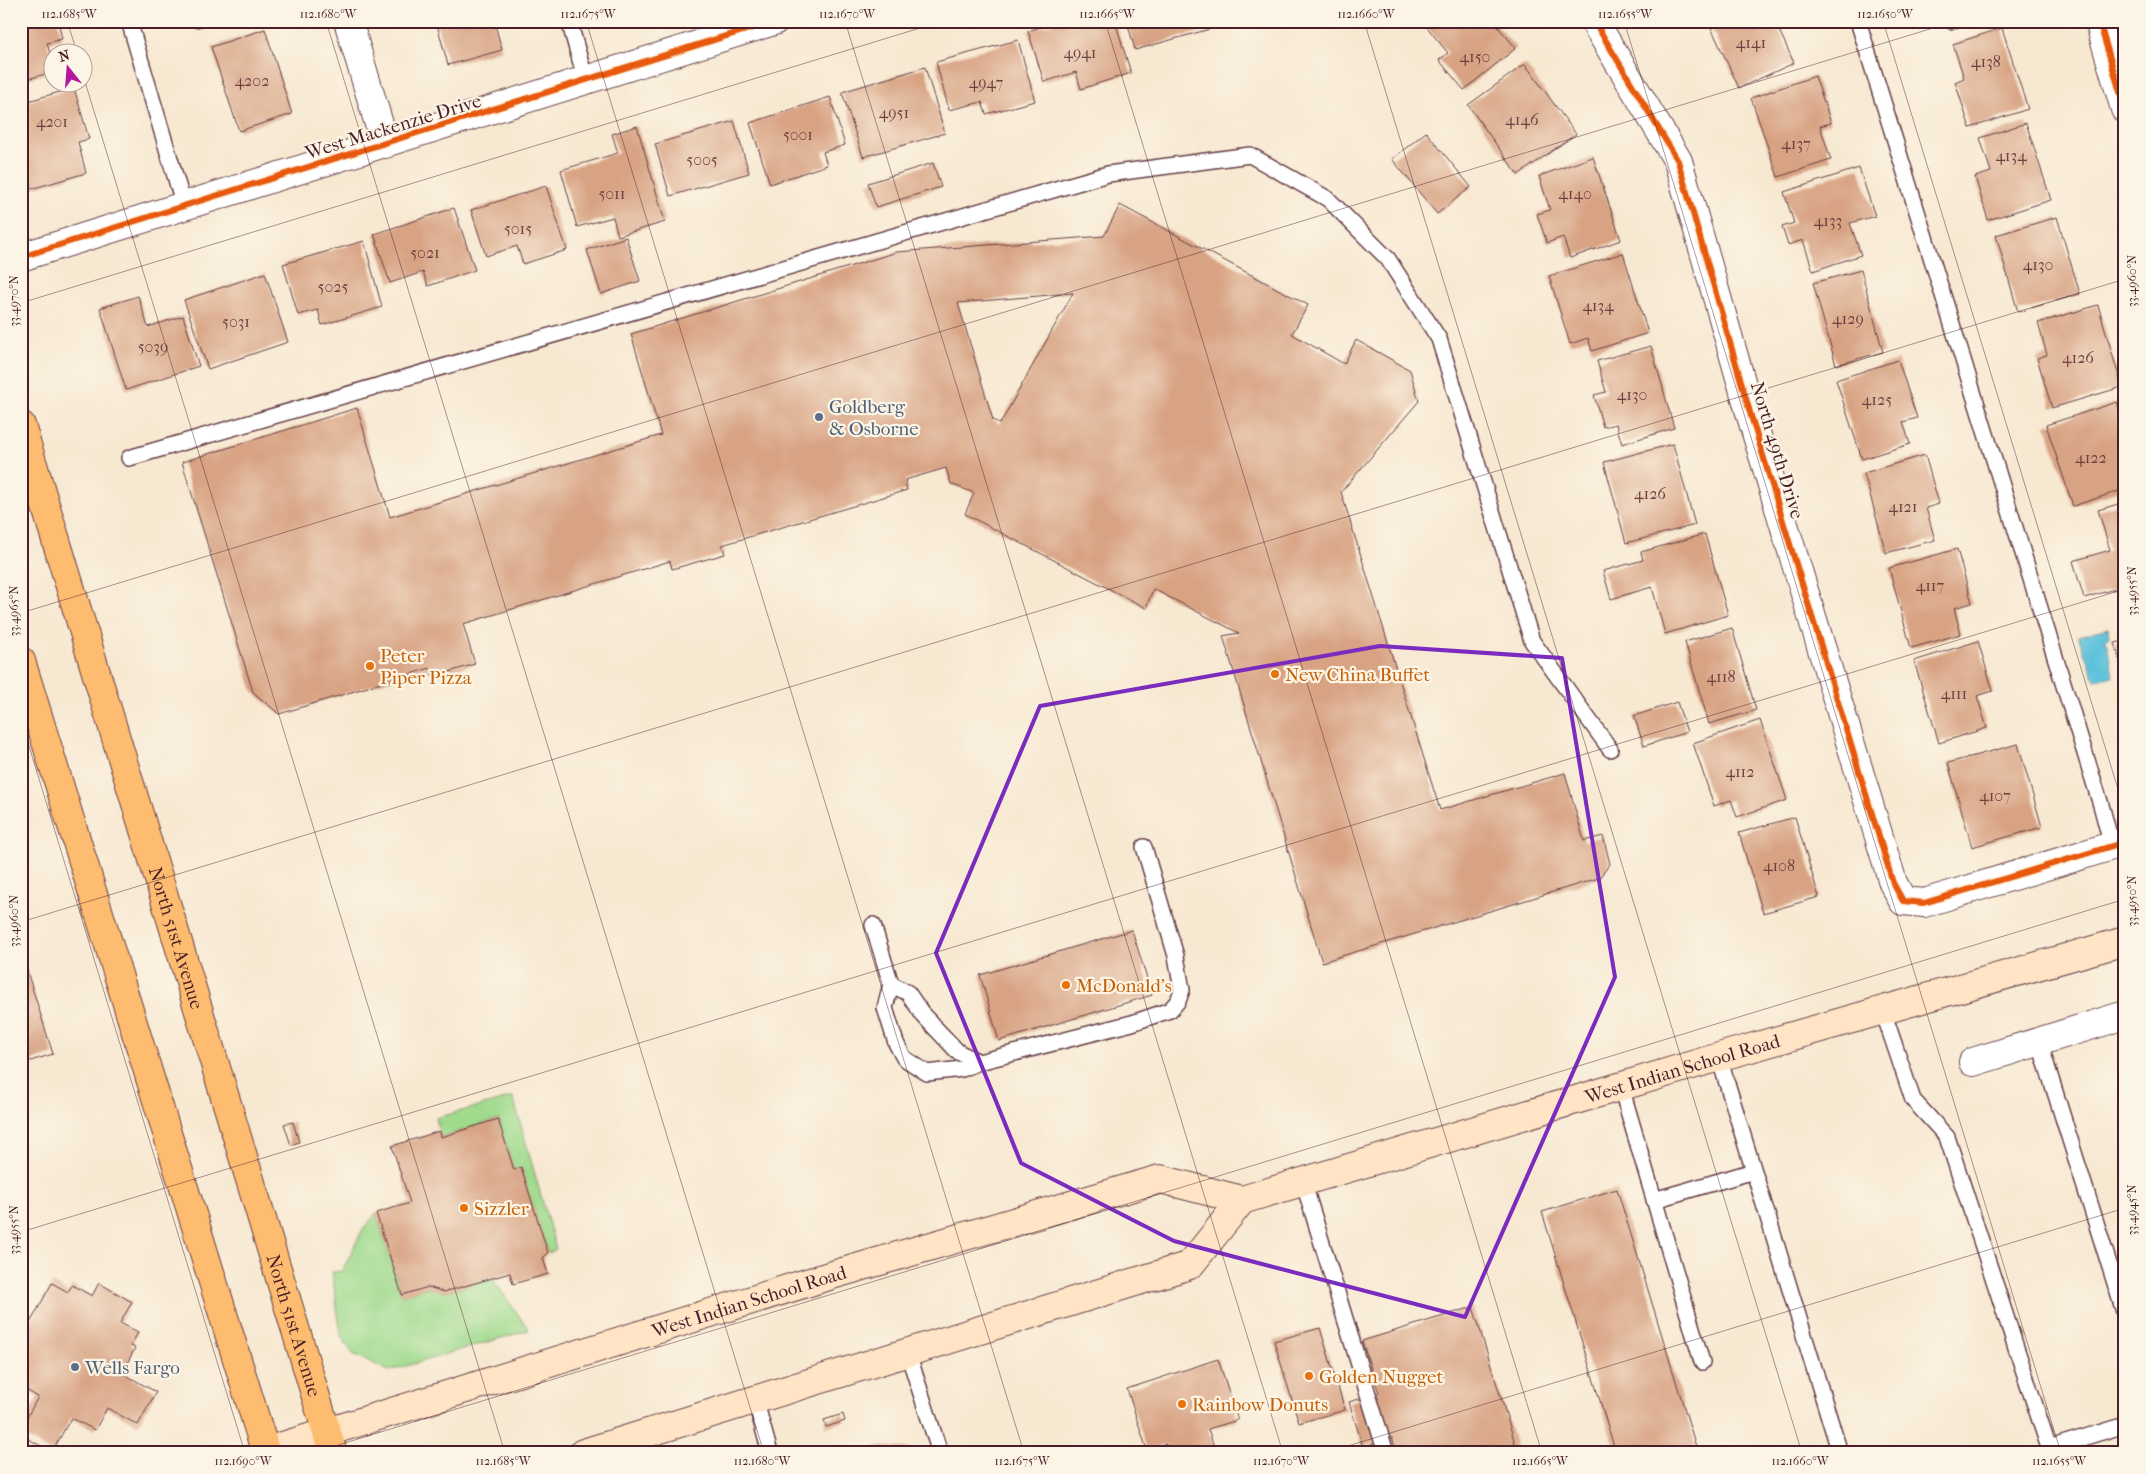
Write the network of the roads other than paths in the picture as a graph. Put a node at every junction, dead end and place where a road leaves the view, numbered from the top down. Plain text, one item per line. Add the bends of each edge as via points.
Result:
1 (129, 21) edge
2 (348, 21) edge
3 (569, 21) edge
4 (774, 21) edge
5 (1594, 21) edge
6 (1858, 21) edge
7 (2099, 21) edge
8 (586, 81) junction
9 (2125, 109) edge
10 (385, 144) junction
11 (184, 206) junction
12 (21, 257) edge
13 (21, 425) edge
14 (129, 458) dead end
15 (21, 660) edge
16 (1610, 749) dead end
17 (2118, 844) edge
18 (1144, 847) dead end
19 (872, 925) dead end
20 (2125, 941) edge
21 (890, 984) junction
22 (1883, 1012) junction
23 (2125, 1015) edge
24 (2039, 1041) junction
25 (1719, 1057) junction
26 (979, 1062) junction
27 (1973, 1062) dead end
28 (1621, 1087) junction
29 (1754, 1171) junction
30 (1303, 1181) junction
31 (1242, 1200) junction
32 (1654, 1200) junction
33 (2125, 1315) edge
34 (908, 1353) junction
35 (1702, 1362) dead end
36 (755, 1399) junction
37 (2125, 1426) edge
38 (329, 1442) edge
39 (264, 1452) edge
40 (591, 1452) edge
41 (770, 1453) edge
42 (940, 1453) edge
43 (1386, 1453) edge
44 (1840, 1453) edge

1 - 11 lane
2 - 10 street
3 - 8 lane
4 - 8 street, West Mackenzie Drive
5 - 17 street, North 49th Drive via 1678,161 1893,883 1903,901 1924,903
6 - 17 lane via 2101,805
7 - 9 street
8 - 10 street, West Mackenzie Drive
10 - 11 street, West Mackenzie Drive
11 - 12 street, West Mackenzie Drive
13 - 38 main road, North 51st Avenue
14 - 16 lane via 1108,174 1250,155 1328,199 1388,259 1439,339 1532,641
15 - 39 main road
18 - 26 lane via 1176,956 1182,990 1178,1001 1170,1010 1132,1023
19 - 21 lane
20 - 22 main road, West Indian School Road
21 - 26 lane via 908,993 923,1015 958,1052
21 - 26 lane via 885,1008 904,1058 927,1073 962,1070
22 - 25 main road, West Indian School Road
22 - 37 lane via 1914,1100 1947,1137 2049,1448
23 - 24 street
24 - 27 street
24 - 33 lane
25 - 28 main road, West Indian School Road
25 - 29 lane
28 - 30 main road, West Indian School Road
28 - 32 lane
29 - 32 lane
29 - 44 lane
30 - 31 main road, West Indian School Road
30 - 43 lane
31 - 34 main road via 1190,1265
31 - 38 main road, West Indian School Road via 1160,1179 830,1276
32 - 35 lane
34 - 36 main road
34 - 42 lane
36 - 40 main road
36 - 41 lane
38 - 39 main road, West Indian School Road

